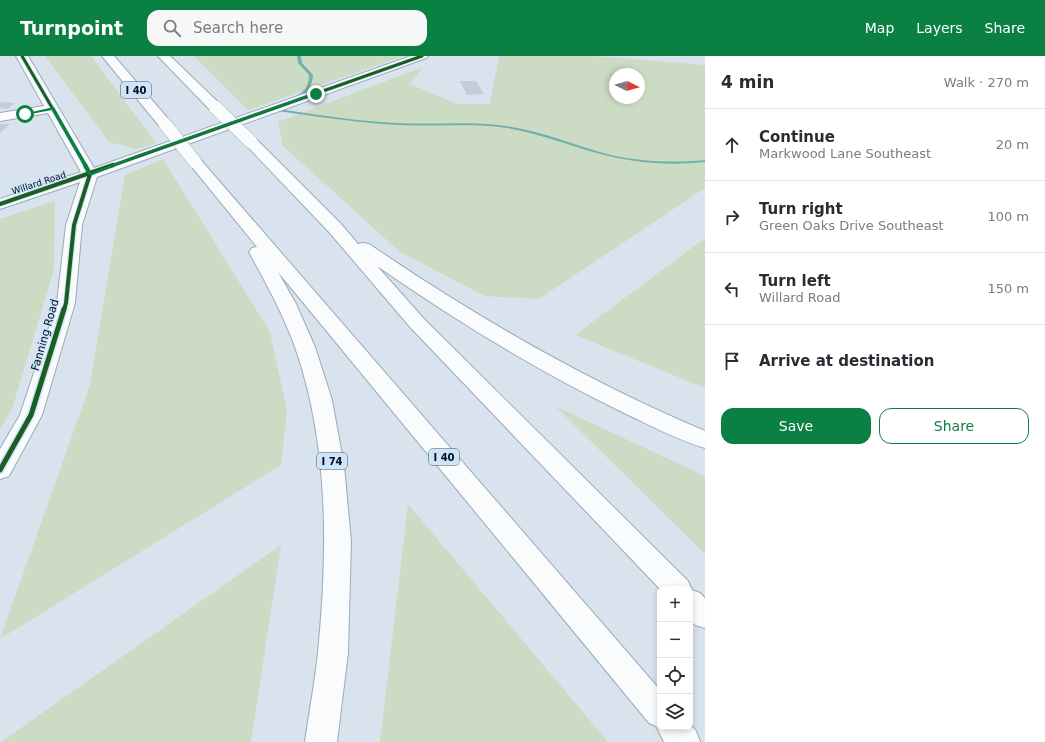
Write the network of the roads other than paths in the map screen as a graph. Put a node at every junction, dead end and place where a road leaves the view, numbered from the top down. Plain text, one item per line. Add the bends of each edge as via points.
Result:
1 (22, 56) edge
2 (108, 56) edge
3 (164, 56) edge
4 (422, 56) edge
5 (53, 108) junction
6 (0, 117) edge
7 (90, 174) junction
8 (227, 201) junction
9 (0, 204) edge
10 (335, 228) junction
11 (705, 440) edge
12 (0, 470) edge
13 (675, 586) edge
14 (693, 604) edge
15 (705, 616) edge
16 (657, 709) edge
17 (674, 730) edge
18 (321, 742) edge
19 (684, 742) edge

1 - 5 main road
2 - 8 main road, I 40, bridge
3 - 10 main road, bridge
4 - 7 main road, Willard Road
5 - 6 main road
5 - 7 main road
7 - 9 main road, Willard Road
7 - 12 main road, Fanning Road via 74,225 66,303 31,415
8 - 16 main road, I 40
8 - 18 main road, I 74 via 286,304 305,347 321,400 332,466 338,540 333,653
10 - 11 main road via 413,283 509,343 619,400
10 - 13 main road via 417,323
14 - 15 main road
17 - 19 main road

